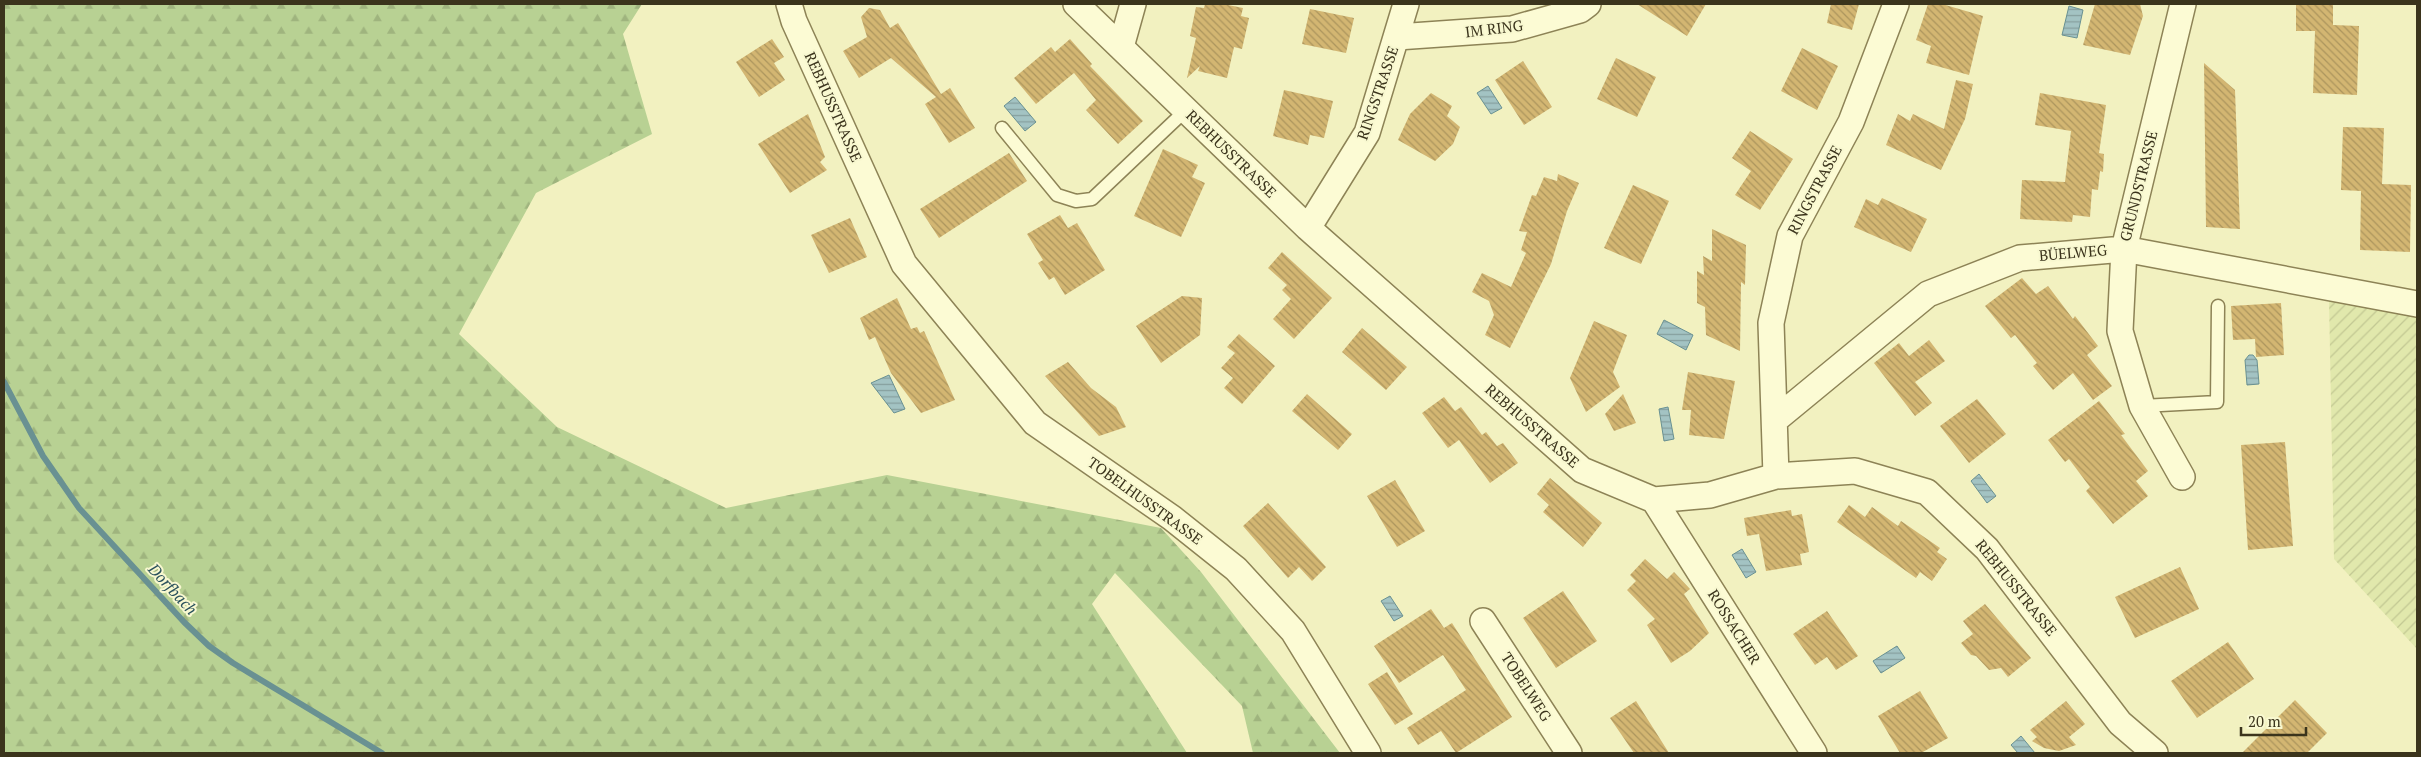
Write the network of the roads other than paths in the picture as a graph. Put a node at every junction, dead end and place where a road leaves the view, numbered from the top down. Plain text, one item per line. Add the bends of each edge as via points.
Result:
1 (789, 4) edge
2 (1076, 4) edge
3 (1134, 4) edge
4 (1406, 4) edge
5 (1588, 4) edge
6 (1896, 4) edge
7 (2183, 4) edge
8 (1397, 37) junction
9 (1121, 47) junction
10 (1186, 110) junction
11 (1002, 128) dead end
12 (1308, 228) junction
13 (2124, 249) junction
14 (904, 264) joint
15 (2417, 304) edge
16 (2218, 306) dead end
17 (2142, 406) junction
18 (1775, 420) junction
19 (1776, 476) junction
20 (2182, 477) dead end
21 (1654, 500) junction
22 (1482, 621) dead end
23 (1368, 753) edge
24 (1569, 753) edge
25 (1814, 753) edge
26 (2155, 753) edge

1 - 14 street, REBHUSSTRASSE
2 - 9 street, REBHUSSTRASSE
3 - 9 street
4 - 8 street, RINGSTRASSE
5 - 8 street, IM RING via 1580,10 1512,30
6 - 18 street, RINGSTRASSE via 1851,122 1790,236 1771,323
7 - 13 street, GRUNDSTRASSE
8 - 12 street, RINGSTRASSE via 1367,134
9 - 10 street, REBHUSSTRASSE
10 - 11 lane via 1092,199 1076,200 1057,195
10 - 12 street, REBHUSSTRASSE
12 - 21 street, REBHUSSTRASSE via 1582,470
13 - 15 street, BÜELWEG
13 - 17 street, GRUNDSTRASSE via 2120,331
13 - 18 street, BÜELWEG via 2020,258 1928,294
14 - 23 street, TOBELHUSSTRASSE via 1035,423 1172,518 1236,569 1292,631
16 - 17 lane via 2217,402
17 - 20 street, GRUNDSTRASSE
18 - 19 street, RINGSTRASSE
19 - 21 street, REBHUSSTRASSE via 1710,495
19 - 26 street, REBHUSSTRASSE via 1855,472 1927,492 1987,549 2120,723
21 - 25 street, ROSSACHER
22 - 24 street, TOBELWEG

